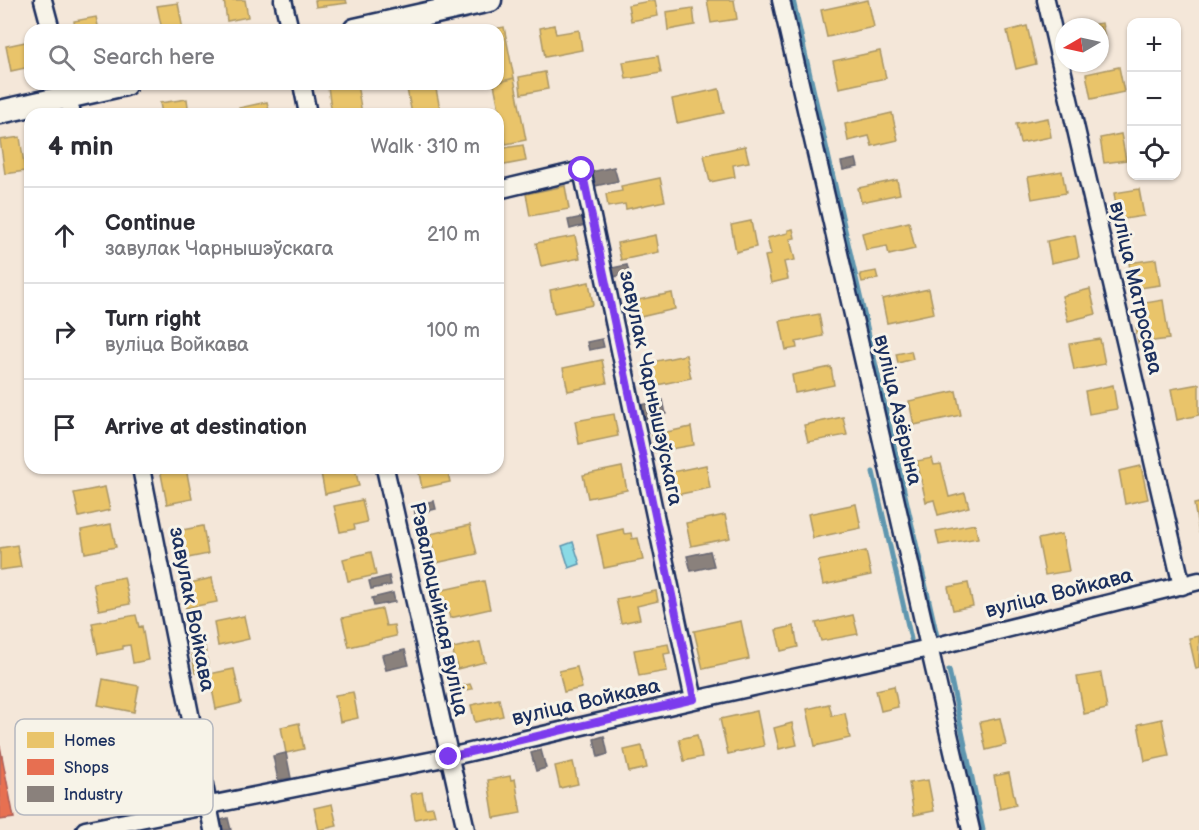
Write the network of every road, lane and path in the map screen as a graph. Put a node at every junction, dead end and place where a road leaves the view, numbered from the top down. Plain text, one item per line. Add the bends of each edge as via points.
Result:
1 (43, 0) edge
2 (283, 0) edge
3 (490, 0) edge
4 (781, 0) edge
5 (1046, 0) edge
6 (49, 24) edge
7 (289, 24) edge
8 (382, 24) edge
9 (101, 90) edge
10 (303, 90) edge
11 (68, 98) edge
12 (307, 108) edge
13 (0, 112) edge
14 (504, 189) edge
15 (142, 474) edge
16 (386, 474) edge
17 (1199, 581) edge
18 (1182, 586) junction
19 (929, 648) junction
20 (694, 699) junction
21 (191, 719) edge
22 (449, 757) junction
23 (213, 804) edge
24 (159, 815) edge
25 (210, 815) edge
26 (85, 830) edge
27 (213, 830) edge
28 (466, 830) edge
29 (971, 830) edge

1 - 6 street
2 - 7 street
3 - 8 main road
4 - 19 street, вуліца Азёрына
5 - 18 street, вуліца Матросава
9 - 11 main road
10 - 12 street
11 - 13 main road
14 - 20 street, завулак Чарнышэўскага via 582,170
15 - 21 street, завулак Войкава
16 - 22 street, Рэвалюцыйная вуліца
17 - 18 street, вуліца Войкава
18 - 19 street, вуліца Войкава
19 - 20 street, вуліца Войкава
19 - 29 street, вуліца Азёрына
20 - 22 street, вуліца Войкава
22 - 23 street, вуліца Войкава
22 - 28 street, Рэвалюцыйная вуліца
24 - 26 street, вуліца Войкава
25 - 27 street, завулак Войкава

